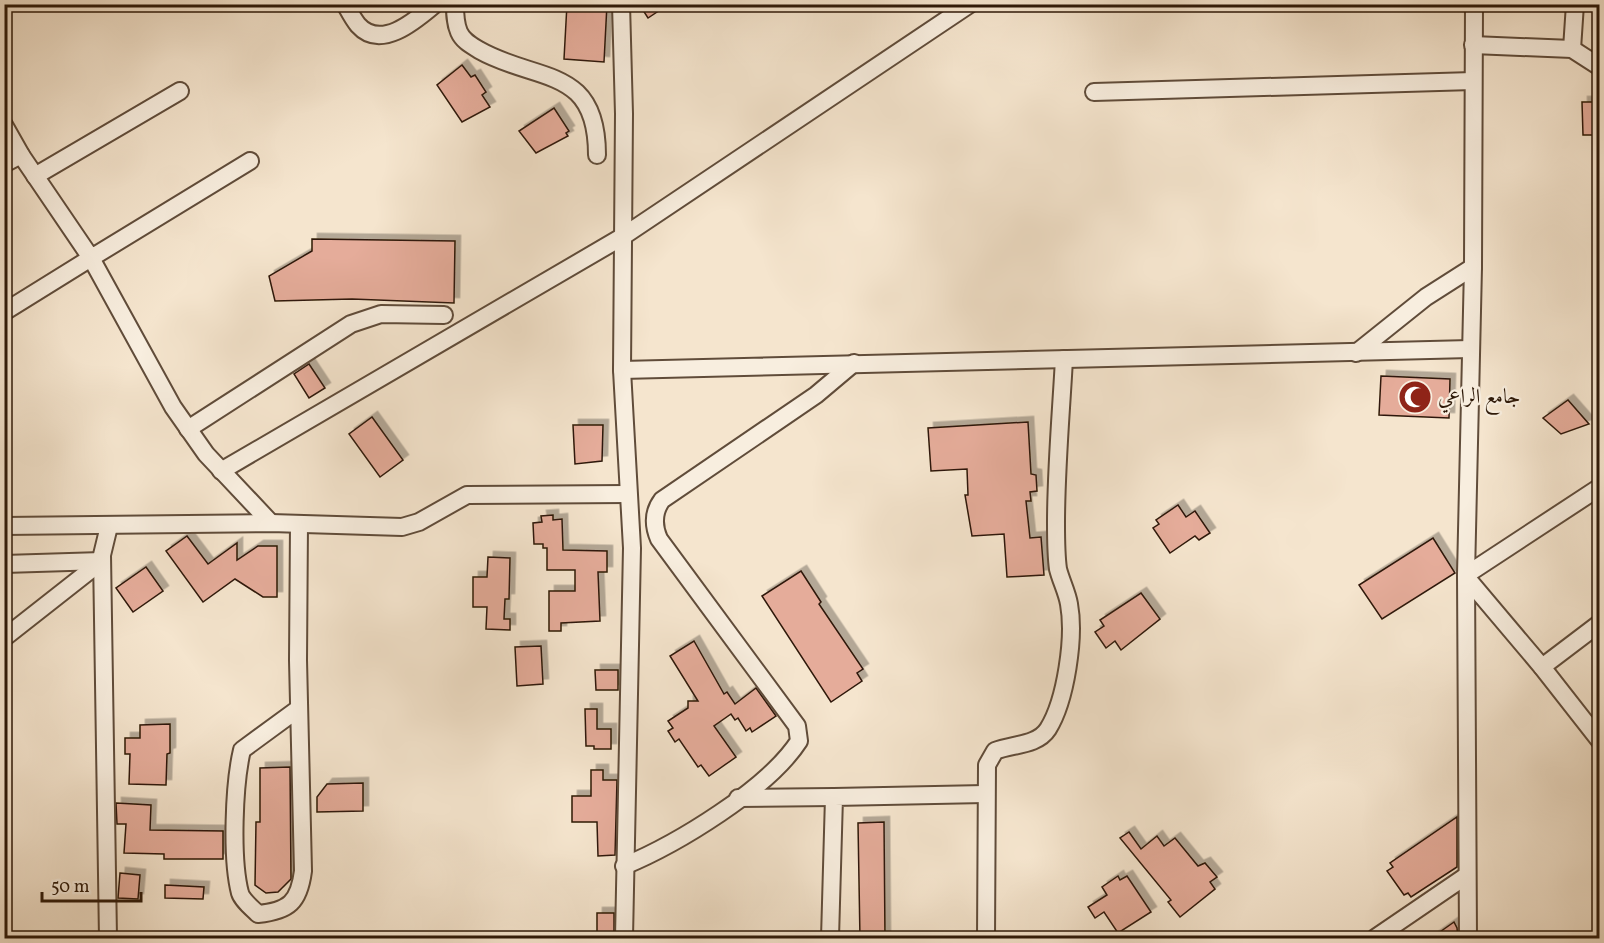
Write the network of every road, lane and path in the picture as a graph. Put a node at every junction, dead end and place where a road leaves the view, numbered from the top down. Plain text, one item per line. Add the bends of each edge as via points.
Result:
1 (345, 4) edge
2 (435, 4) edge
3 (455, 4) edge
4 (621, 4) edge
5 (970, 4) edge
6 (1474, 4) edge
7 (1575, 4) edge
8 (1473, 45) junction
9 (1572, 49) junction
10 (1599, 67) edge
11 (1473, 81) junction
12 (180, 91) dead end
13 (1094, 92) dead end
14 (4, 125) edge
15 (21, 155) junction
16 (597, 155) dead end
17 (250, 161) dead end
18 (4, 164) edge
19 (35, 176) junction
20 (622, 237) junction
21 (92, 258) junction
22 (1473, 267) junction
23 (4, 312) edge
24 (444, 315) dead end
25 (1470, 349) junction
26 (1356, 353) junction
27 (1064, 359) junction
28 (854, 363) junction
29 (622, 370) junction
30 (188, 429) junction
31 (221, 471) junction
32 (1599, 487) edge
33 (628, 494) junction
34 (271, 524) junction
35 (299, 524) junction
36 (4, 526) edge
37 (109, 526) junction
38 (102, 561) junction
39 (4, 564) edge
40 (1466, 576) junction
41 (1599, 623) edge
42 (4, 638) edge
43 (1542, 666) junction
44 (298, 709) junction
45 (1599, 741) edge
46 (985, 794) junction
47 (834, 797) junction
48 (738, 798) junction
49 (624, 866) junction
50 (1466, 876) junction
51 (108, 939) edge
52 (624, 939) edge
53 (830, 939) edge
54 (986, 939) edge
55 (1374, 939) edge
56 (1468, 939) edge

1 - 2 street via 358,26 377,34 394,33
3 - 16 street via 459,32 467,43 488,55 568,84 581,95 592,115
4 - 20 street
5 - 20 street
6 - 8 street
7 - 9 street
8 - 9 street
8 - 11 street
9 - 10 street
11 - 13 street
11 - 22 street
12 - 19 street
14 - 15 street
15 - 18 street
15 - 19 street
17 - 21 street
19 - 21 street
20 - 29 street
20 - 31 street
21 - 23 street
21 - 30 street via 160,389
22 - 25 street
22 - 26 street via 1408,310
24 - 30 street via 381,314 351,324
25 - 26 street
25 - 40 street
26 - 27 street
27 - 28 street
27 - 46 street via 1056,524 1058,567 1071,621 1065,679 1057,710 1043,735 1026,744 995,751 986,770
28 - 29 street
28 - 48 street via 816,394 662,500 656,511 655,530 659,539 800,734 800,741 788,757
29 - 33 street
30 - 31 street
31 - 34 street
32 - 40 street
33 - 35 street via 467,495 410,526
33 - 49 street via 632,637
34 - 35 street
34 - 37 street
35 - 44 street
36 - 37 street
37 - 38 street
38 - 39 street
38 - 42 street
38 - 51 street
40 - 43 street
40 - 50 street
41 - 43 street
43 - 45 street
44 - 44 street via 303,871 300,891 278,912 258,914 240,895 235,833 238,765 242,750
46 - 47 street
46 - 54 street
47 - 48 street
47 - 53 street
48 - 49 street via 653,854
49 - 52 street
50 - 55 street
50 - 56 street

